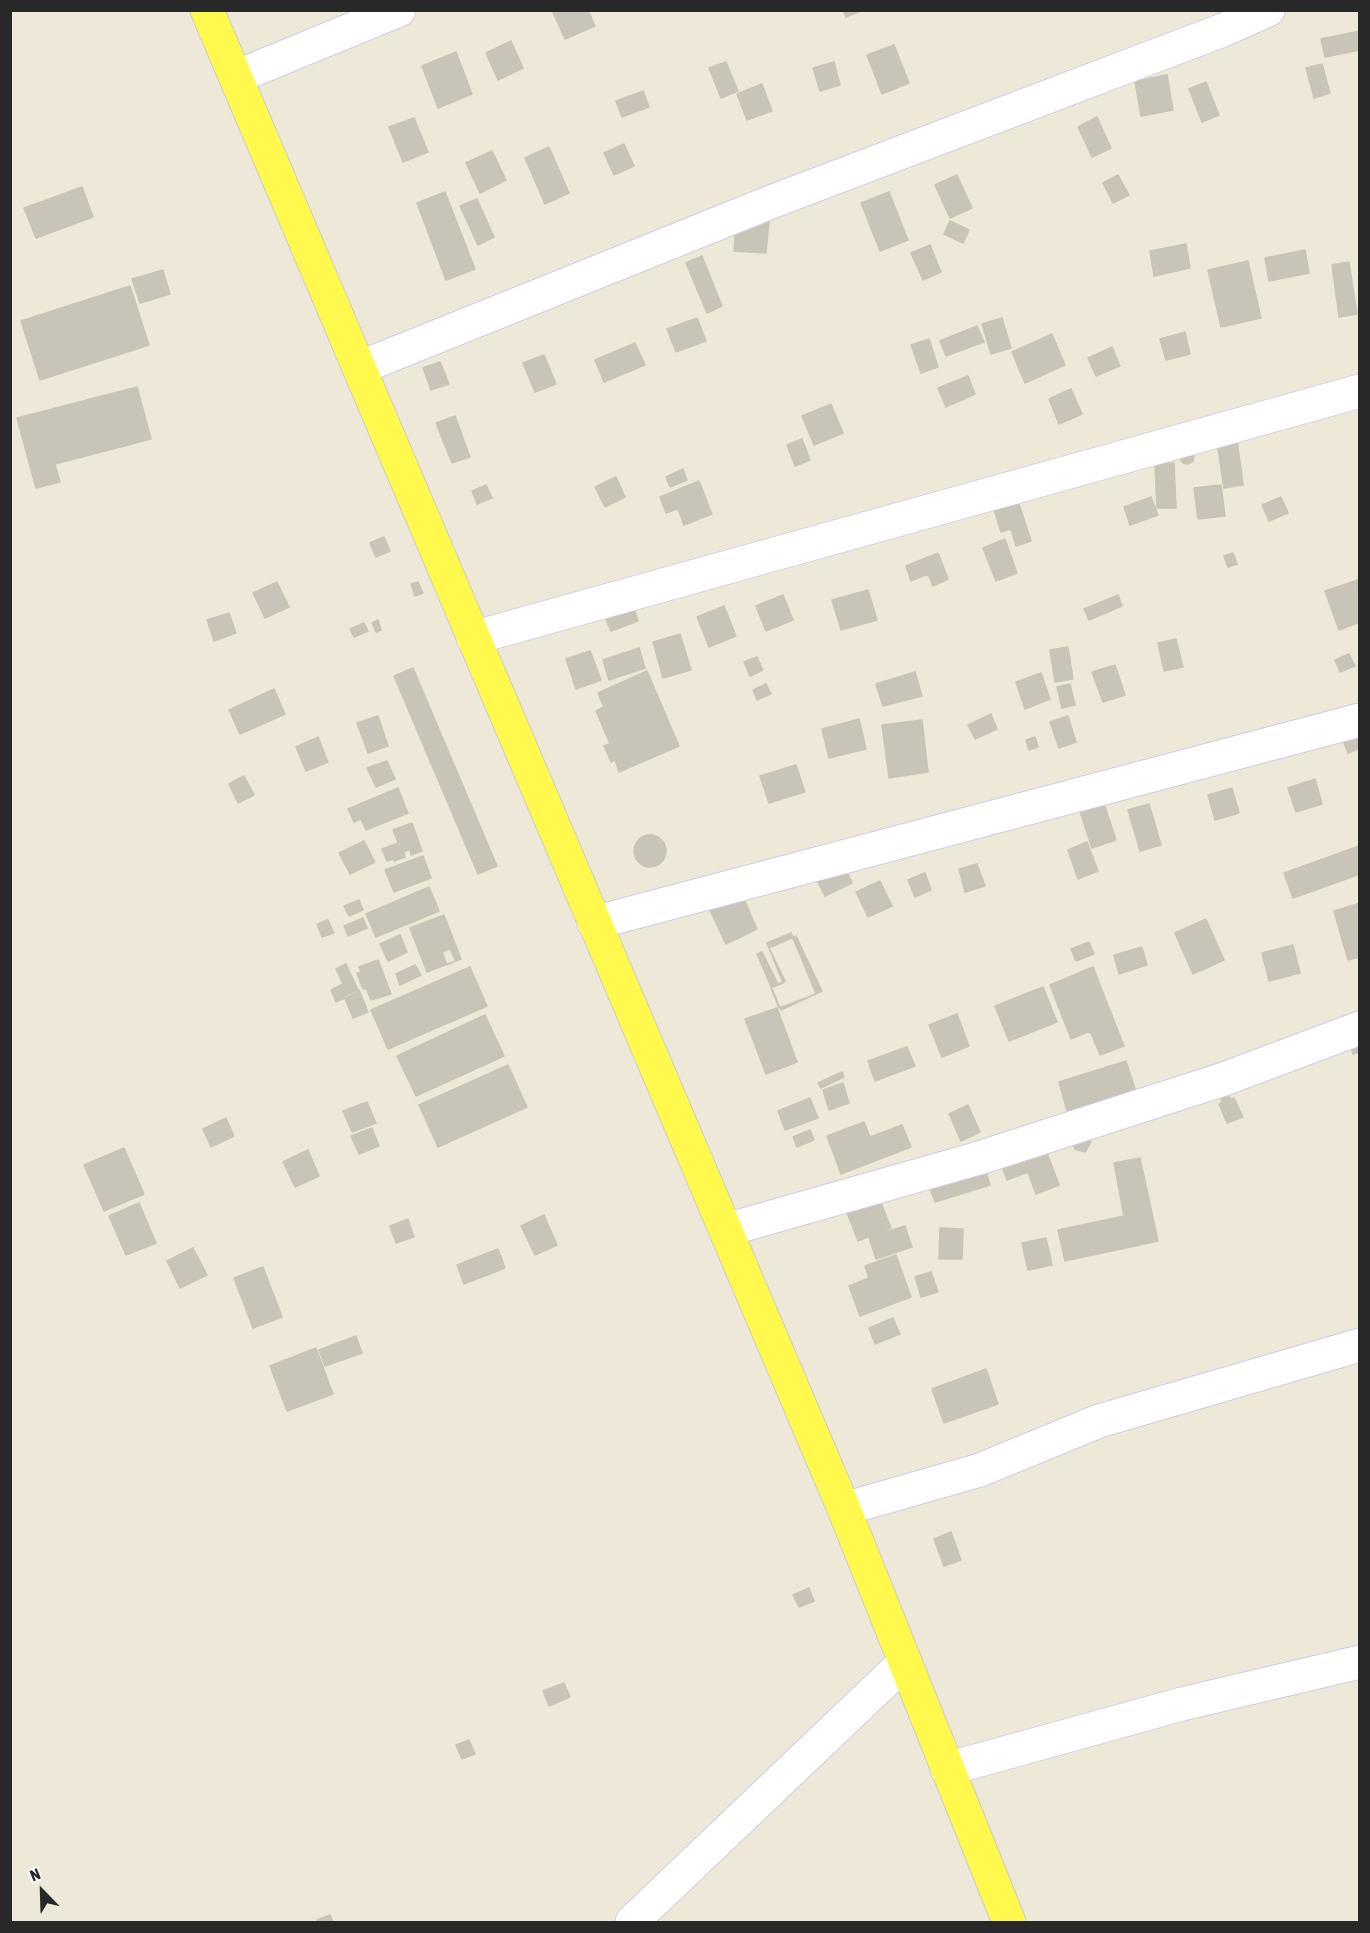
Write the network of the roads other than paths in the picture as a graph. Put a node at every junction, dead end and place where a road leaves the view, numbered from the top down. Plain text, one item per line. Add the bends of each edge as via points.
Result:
1 (207, 10) edge
2 (399, 10) edge
3 (1268, 10) edge
4 (346, 21) edge
5 (236, 77) junction
6 (359, 368) junction
7 (1359, 391) edge
8 (473, 638) junction
9 (1359, 720) edge
10 (594, 924) junction
11 (1359, 1028) edge
12 (726, 1230) junction
13 (1359, 1346) edge
14 (844, 1509) junction
15 (905, 1662) junction
16 (1359, 1662) edge
17 (947, 1768) junction
18 (632, 1923) edge
19 (1010, 1923) edge

1 - 5 main road
2 - 4 street
3 - 6 street via 771,202
4 - 5 street
5 - 6 main road
6 - 8 main road
7 - 8 street
8 - 10 main road
9 - 10 street
10 - 12 main road
11 - 12 street via 1224,1079 1001,1151
12 - 14 main road
13 - 14 street via 1099,1421 980,1470
14 - 15 main road
15 - 17 main road
15 - 18 street
16 - 17 street via 1182,1704
17 - 19 main road

